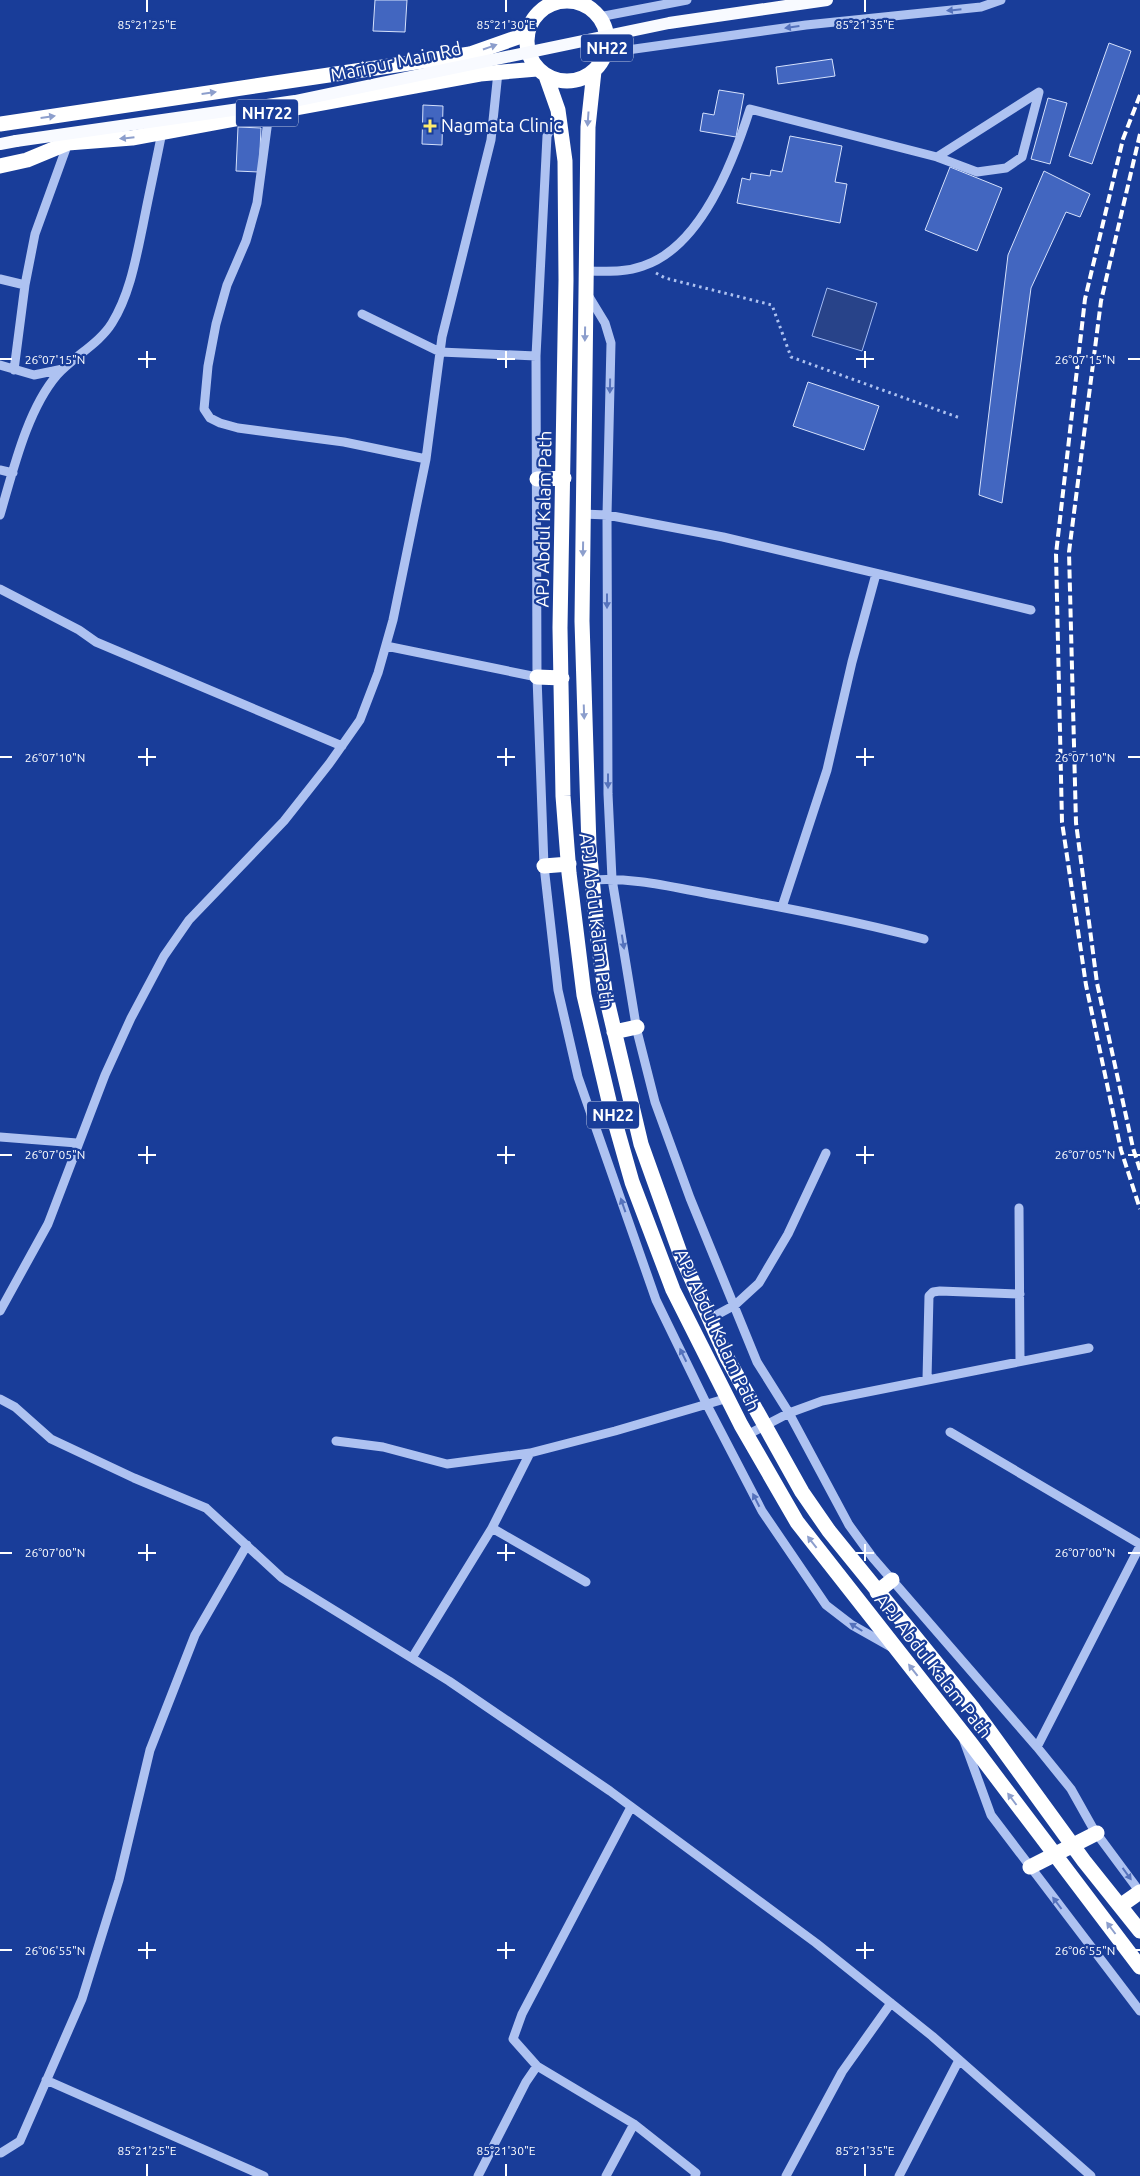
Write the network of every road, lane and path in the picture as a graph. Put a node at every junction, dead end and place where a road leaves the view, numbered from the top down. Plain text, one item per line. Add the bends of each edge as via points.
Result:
1 (687, 0) edge
2 (828, 0) edge
3 (1001, 0) edge
4 (561, 1) edge
5 (586, 3) edge
6 (599, 17) junction
7 (527, 34) junction
8 (606, 53) junction
9 (594, 71) junction
10 (498, 72) junction
11 (542, 72) junction
12 (558, 110) junction
13 (269, 113) junction
14 (0, 124) edge
15 (162, 132) junction
16 (0, 144) edge
17 (68, 144) junction
18 (937, 157) junction
19 (0, 166) edge
20 (644, 266) junction
21 (586, 271) junction
22 (0, 279) edge
23 (25, 285) junction
24 (586, 290) junction
25 (362, 314) dead end
26 (440, 352) junction
27 (536, 356) junction
28 (0, 365) edge
29 (14, 370) junction
30 (63, 370) junction
31 (960, 418) dead end
32 (426, 459) junction
33 (0, 470) edge
34 (13, 473) junction
35 (564, 478) junction
36 (538, 479) junction
37 (583, 514) junction
38 (0, 515) edge
39 (606, 515) junction
40 (876, 574) junction
41 (0, 589) edge
42 (1030, 610) dead end
43 (386, 646) junction
44 (537, 677) junction
45 (562, 678) junction
46 (342, 746) junction
47 (568, 864) junction
48 (544, 866) junction
49 (612, 879) junction
50 (592, 880) junction
51 (782, 907) junction
52 (924, 939) dead end
53 (636, 1027) junction
54 (614, 1032) junction
55 (0, 1137) edge
56 (77, 1143) junction
57 (826, 1153) dead end
58 (1019, 1208) dead end
59 (1020, 1294) junction
60 (735, 1306) junction
61 (0, 1311) edge
62 (709, 1319) junction
63 (1090, 1348) dead end
64 (1020, 1361) junction
65 (927, 1379) junction
66 (728, 1398) junction
67 (0, 1399) edge
68 (707, 1404) junction
69 (789, 1413) junction
70 (765, 1425) junction
71 (950, 1432) dead end
72 (747, 1435) junction
73 (336, 1442) dead end
74 (530, 1453) junction
75 (492, 1528) junction
76 (1140, 1545) edge
77 (247, 1546) junction
78 (892, 1580) junction
79 (586, 1582) dead end
80 (877, 1592) junction
81 (898, 1651) junction
82 (412, 1658) junction
83 (961, 1732) junction
84 (998, 1741) junction
85 (1037, 1747) junction
86 (979, 1755) junction
87 (631, 1807) junction
88 (1097, 1833) junction
89 (1073, 1845) junction
90 (1055, 1855) junction
91 (1030, 1867) junction
92 (1140, 1892) edge
93 (1120, 1906) junction
94 (1140, 1931) edge
95 (1140, 1967) edge
96 (891, 2002) junction
97 (1140, 2011) edge
98 (959, 2060) junction
99 (537, 2066) junction
100 (46, 2080) junction
101 (634, 2124) junction
102 (0, 2154) edge
103 (900, 2175) edge
104 (264, 2176) edge
105 (478, 2176) edge
106 (606, 2176) edge
107 (695, 2176) edge
108 (786, 2176) edge
109 (1091, 2176) edge

1 - 6 street
2 - 16 main road, Maripur Main Rd, bridge via 669,23 295,101
3 -> 8 street via 981,7
4 - 5 highway, NH22
4 - 7 highway, NH22 via 539,13
5 - 6 highway, NH22
6 - 8 highway, NH22 via 606,31
7 - 11 highway, NH22 via 528,53
14 -> 7 highway, NH722 via 470,54
8 - 9 highway, NH22
9 - 11 highway, NH22 via 579,80 562,82
9 -> 21 highway, APJ Abdul Kalam Path / NH22 via 588,127
10 - 11 highway, NH722
10 - 13 highway, NH722
10 - 26 street via 492,140
11 - 12 highway, NH22
12 - 27 street, NH22 via 547,136
12 - 35 highway, APJ Abdul Kalam Path / NH22 via 566,179
13 - 15 highway, NH722
13 - 32 street via 257,203 218,314 204,409 210,418 238,428 344,442
15 -> 17 highway, NH722
15 - 30 street via 137,252 122,302 104,334
17 - 19 highway, NH722 via 27,160
17 - 23 street via 35,234
18 - 18 street via 945,152 1039,92 1022,157 1006,168 977,172
18 - 20 street via 750,109 732,158 704,212 687,236 664,256
20 - 21 street via 623,272
20 - 31 path via 665,278 772,305 791,357
21 - 24 highway, APJ Abdul Kalam Path / NH22
22 - 23 street
23 - 29 street
24 -> 37 highway, APJ Abdul Kalam Path / NH22
24 -> 39 street, NH22 via 605,323 611,342
25 - 26 street
26 - 27 street
26 - 32 street
27 - 36 street, NH22
28 - 29 street
29 - 30 street via 34,375
30 - 34 street via 56,376 34,415
32 - 43 street
33 - 34 street
34 - 38 street
35 - 36 highway
35 - 45 highway, APJ Abdul Kalam Path / NH22
36 - 44 street, NH22
37 - 39 street
37 -> 50 highway, APJ Abdul Kalam Path / NH22 via 583,676
39 - 40 street via 723,537
39 -> 49 street, NH22 via 608,794
40 - 42 street
40 - 51 street via 827,770
41 - 46 street via 96,642
43 - 44 street
43 - 46 street via 360,720
44 - 45 highway
44 - 48 street, NH22
45 - 47 highway, APJ Abdul Kalam Path / NH22 via 563,796
46 - 56 street via 284,821 189,920 164,956 131,1018
47 - 48 highway
47 - 66 highway, APJ Abdul Kalam Path / NH22 via 584,995 632,1182 673,1290
68 -> 48 street, NH22 via 656,1300 578,1077 558,990
49 - 50 street
49 - 51 street
49 -> 53 street, NH22
50 - 54 highway, APJ Abdul Kalam Path / NH22 via 605,992
51 - 52 street
53 - 54 highway
53 - 60 street, NH22 via 655,1102
54 - 62 highway, APJ Abdul Kalam Path / NH22 via 641,1144 680,1253
55 - 56 street
56 - 61 street via 48,1224
57 - 60 street via 769,1267 759,1283
58 - 59 street
59 - 64 street
59 - 65 street via 933,1292 929,1296
60 - 62 street
60 - 69 street, NH22 via 757,1362
62 - 70 highway, APJ Abdul Kalam Path / NH22
63 - 64 street
64 - 65 street
65 - 69 street via 822,1401
66 - 68 street
66 - 72 highway, APJ Abdul Kalam Path / NH22
67 - 77 street via 15,1407 51,1439 206,1508
68 - 74 street
81 -> 68 street, NH22 via 852,1625 826,1605 762,1510
69 - 70 street
69 - 78 street, NH22 via 849,1525
70 - 72 street
70 - 80 highway, APJ Abdul Kalam Path / NH22 via 802,1492
71 - 76 street
81 -> 72 highway, APJ Abdul Kalam Path / NH22 via 796,1522
73 - 74 street via 383,1447 447,1464
74 - 75 street
75 - 79 street
75 - 82 street
76 - 85 street
77 - 82 street via 282,1578
77 - 100 street via 195,1635 150,1750 119,1880 82,1998
78 - 80 highway
78 - 85 street, NH22
80 - 84 highway, APJ Abdul Kalam Path / NH22
83 -> 81 highway, APJ Abdul Kalam Path / NH22
82 - 87 street
83 - 86 highway, APJ Abdul Kalam Path / NH22
83 - 91 street, NH22 via 991,1815
84 - 86 highway
84 - 89 highway, APJ Abdul Kalam Path / NH22
85 - 88 street, NH22 via 1071,1790
90 -> 86 highway, APJ Abdul Kalam Path / NH22
87 - 96 street
87 - 99 street via 522,2014 513,2039
88 - 89 highway
88 -> 92 street, NH22
89 - 90 highway
89 - 93 highway, APJ Abdul Kalam Path / NH22
90 - 91 highway
95 -> 90 highway, APJ Abdul Kalam Path / NH22
97 -> 91 street, NH22
92 - 93 highway
93 - 94 highway, APJ Abdul Kalam Path / NH22
96 - 98 street
96 - 108 street via 842,2072
98 - 103 street
98 - 109 street
99 - 101 street
99 - 105 street
100 - 102 street via 20,2141
100 - 104 street
101 - 106 street
101 - 107 street via 696,2173

